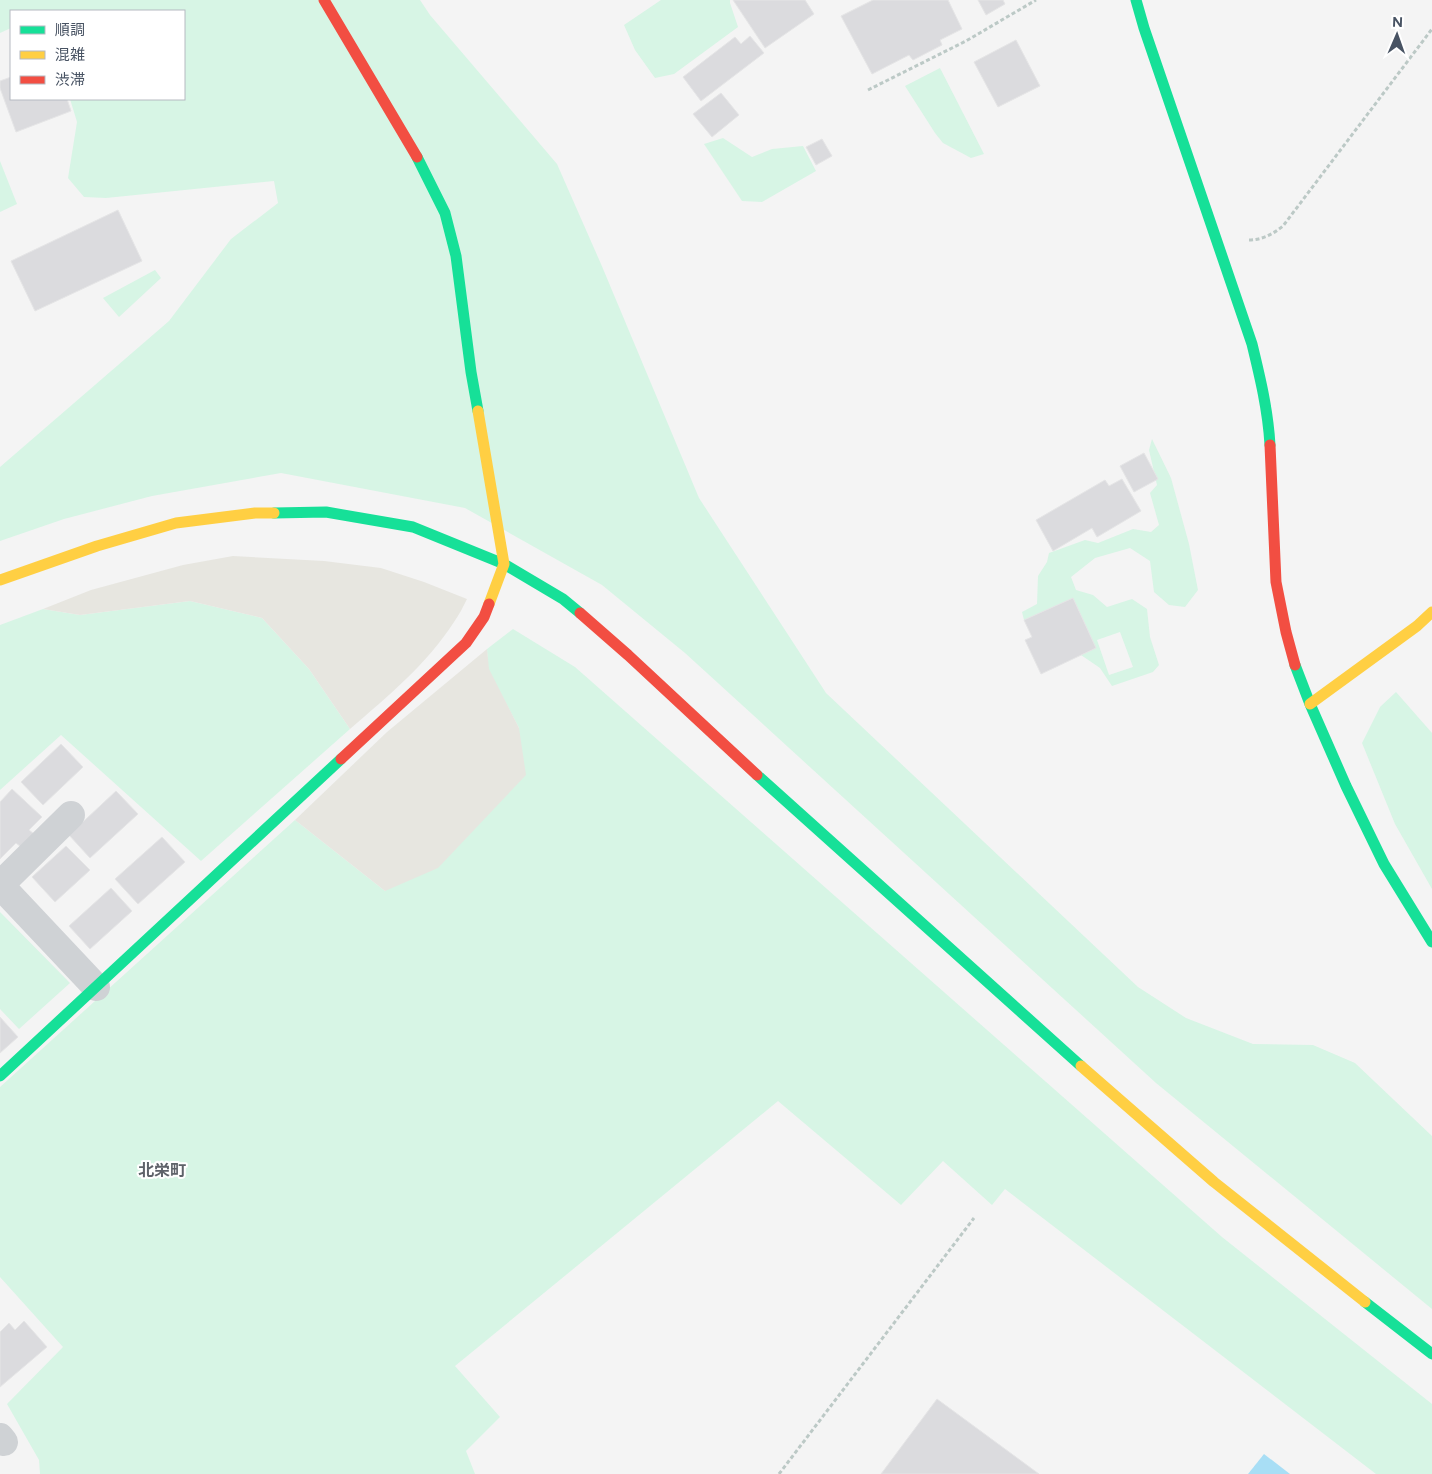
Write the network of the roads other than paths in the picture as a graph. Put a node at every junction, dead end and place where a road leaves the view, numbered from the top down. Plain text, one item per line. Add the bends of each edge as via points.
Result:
1 (324, 0) edge
2 (1136, 0) edge
3 (504, 564) junction
4 (0, 580) edge
5 (1432, 612) edge
6 (1310, 704) junction
7 (70, 815) dead end
8 (1432, 942) edge
9 (96, 987) junction
10 (0, 1076) edge
11 (1432, 1354) edge

1 - 3 street via 416,154 445,214 456,256 471,372
2 - 6 street via 1252,344 1263,388 1269,430 1276,582 1286,632
3 - 4 street via 413,527 326,512 256,513 176,523
3 - 9 street via 484,617 466,643
3 - 11 street via 563,599 1214,1182
5 - 6 street
6 - 8 street via 1384,864
7 - 9 street via 0,885
9 - 10 street

